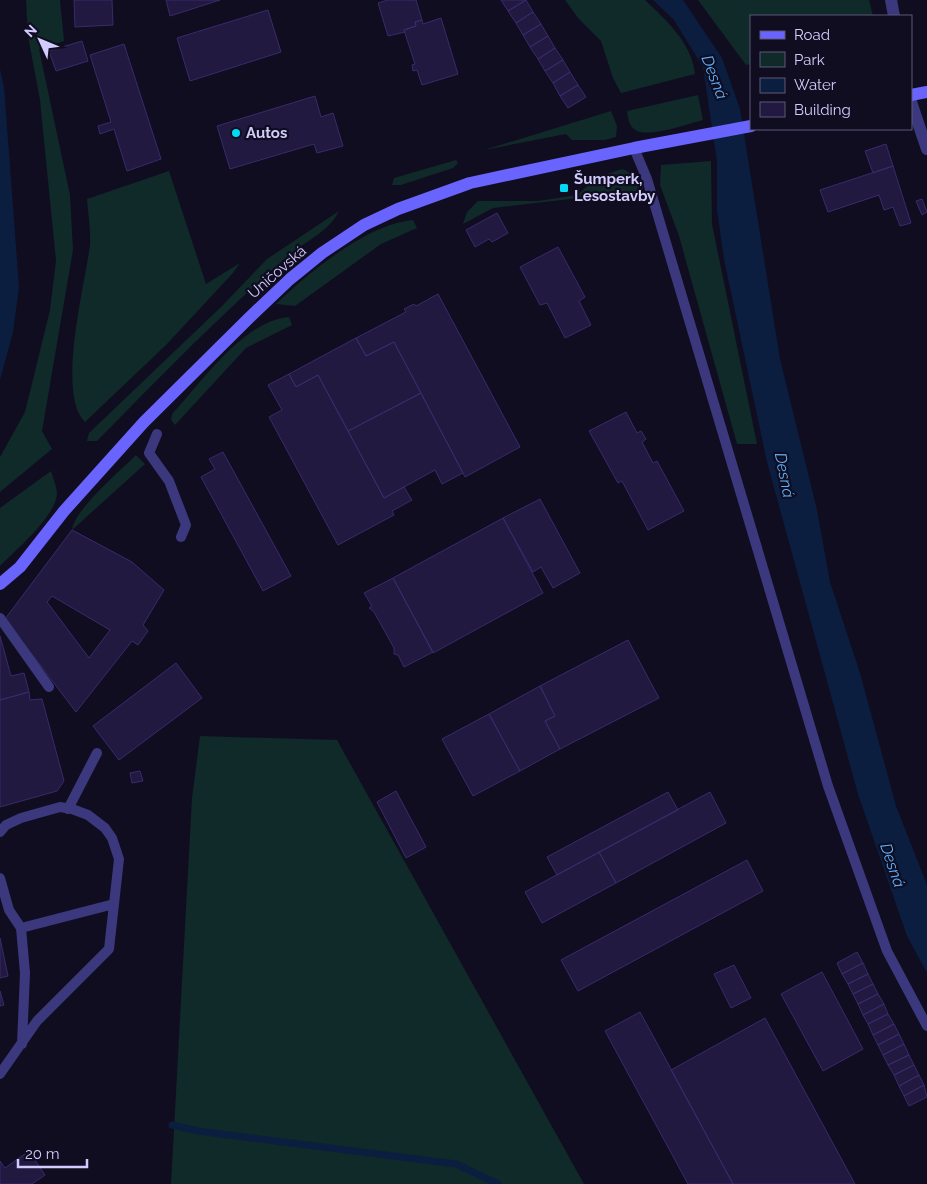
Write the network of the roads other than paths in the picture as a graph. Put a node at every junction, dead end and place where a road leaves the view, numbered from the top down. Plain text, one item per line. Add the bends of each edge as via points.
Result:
1 (891, 0) edge
2 (894, 15) edge
3 (927, 92) edge
4 (912, 94) edge
5 (912, 105) edge
6 (750, 126) edge
7 (634, 148) junction
8 (927, 149) edge
9 (157, 434) dead end
10 (181, 538) dead end
11 (0, 584) edge
12 (0, 618) edge
13 (49, 687) dead end
14 (97, 753) dead end
15 (68, 809) junction
16 (0, 832) edge
17 (0, 878) edge
18 (114, 904) junction
19 (20, 928) junction
20 (927, 1026) edge
21 (22, 1045) junction
22 (0, 1074) edge

1 - 2 street
3 - 4 main road
5 - 8 street
6 - 7 main road, Uničovská
7 - 11 main road, Uničovská via 470,183 364,225 322,253 283,285 144,422 20,567
7 - 20 lane via 650,187 828,786 887,951
9 - 10 lane via 149,453 169,481 186,525
12 - 13 lane
14 - 15 lane
15 - 16 lane via 60,807 21,818
15 - 18 lane via 88,814 112,838 119,859
17 - 19 lane via 9,910
18 - 19 lane
18 - 21 lane via 109,949 48,1009
19 - 21 lane via 25,973
21 - 22 lane

